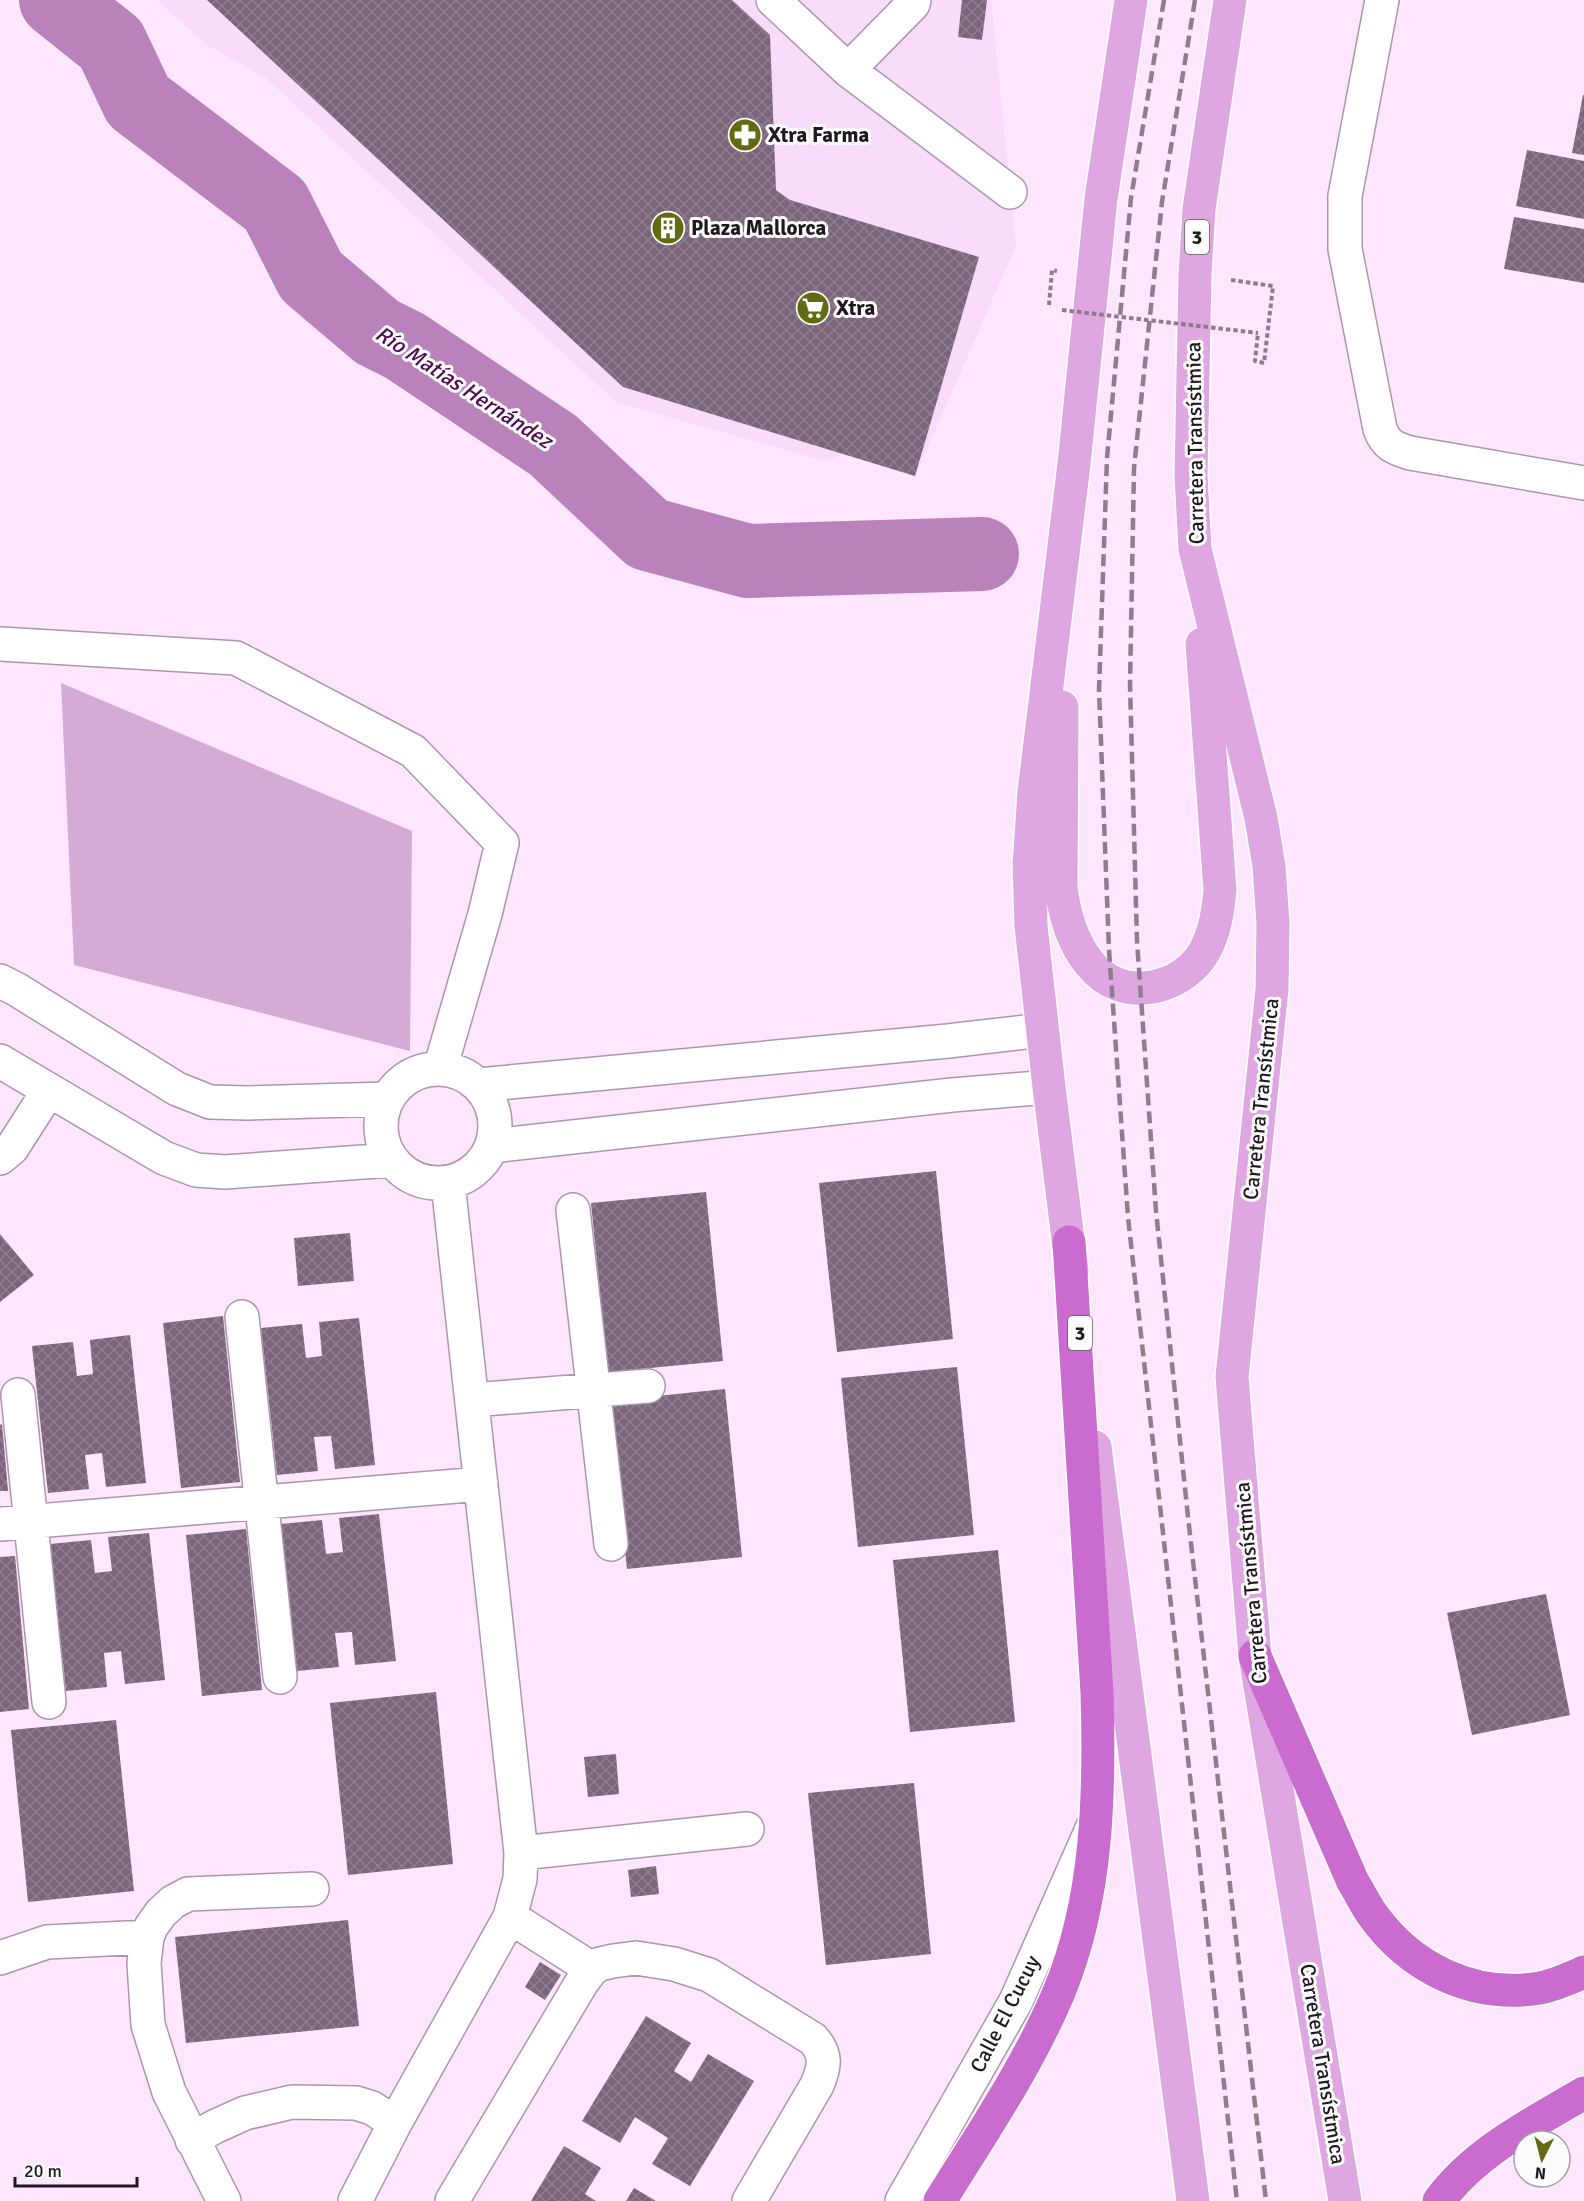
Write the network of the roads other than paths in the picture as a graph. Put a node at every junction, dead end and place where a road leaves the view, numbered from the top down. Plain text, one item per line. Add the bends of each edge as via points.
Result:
1 (773, 0) edge
2 (914, 0) edge
3 (1131, 0) edge
4 (1230, 0) edge
5 (1382, 0) edge
6 (848, 70) junction
7 (1010, 192) dead end
8 (1584, 483) edge
9 (1063, 543) junction
10 (1195, 549) junction
11 (0, 644) edge
12 (0, 981) edge
13 (1042, 1030) junction
14 (0, 1061) edge
15 (440, 1069) junction
16 (478, 1085) junction
17 (1048, 1087) junction
18 (49, 1090) junction
19 (387, 1100) junction
20 (492, 1146) junction
21 (0, 1158) edge
22 (391, 1160) junction
23 (448, 1183) junction
24 (573, 1210) dead end
25 (1068, 1242) junction
26 (242, 1317) dead end
27 (648, 1386) dead end
28 (595, 1390) junction
29 (18, 1395) dead end
30 (472, 1400) junction
31 (481, 1484) junction
32 (262, 1502) junction
33 (16, 1523) edge
34 (611, 1544) dead end
35 (1255, 1656) junction
36 (280, 1677) dead end
37 (49, 1702) dead end
38 (1096, 1821) junction
39 (747, 1829) dead end
40 (521, 1853) junction
41 (312, 1888) dead end
42 (510, 1917) junction
43 (147, 1938) junction
44 (0, 1958) edge
45 (592, 1969) junction
46 (1584, 1972) edge
47 (1584, 2093) edge
48 (395, 2123) junction
49 (192, 2140) junction
50 (224, 2201) edge
51 (355, 2201) edge
52 (452, 2201) edge
53 (749, 2201) edge
54 (902, 2201) edge
55 (940, 2201) edge
56 (1193, 2201) edge
57 (1346, 2201) edge
58 (1439, 2201) edge

1 - 6 street
2 - 6 street
3 - 9 main road, 3 via 1101,199
4 - 10 main road, Carretera Transístmica / 3 via 1198,209 1191,476
5 - 8 street via 1345,196 1344,227 1380,429 1388,445 1410,453
6 - 7 street
9 - 10 main road via 1063,908 1081,954 1098,973 1115,985 1138,988 1168,983 1189,970 1211,937 1218,906 1220,890
9 - 13 main road, 3 via 1029,866
10 - 35 main road, Carretera Transístmica / 3 via 1261,818 1273,924 1271,999 1232,1377
11 - 15 street via 236,658 412,751 502,843
12 - 19 street via 177,1089 210,1102
13 - 16 street
13 - 17 main road, 3
14 - 18 street
15 - 16 street via 461,1073
15 - 19 street via 418,1072 400,1083
16 - 20 street via 494,1113 496,1130
17 - 20 street
17 - 25 main road, 3
18 - 21 street via 12,1148
18 - 22 street via 164,1158 196,1170 225,1172
19 - 22 street via 381,1120 382,1141
20 - 23 street via 482,1164 467,1176
22 - 23 street via 406,1174 426,1183
23 - 30 street
24 - 28 street
25 - 38 highway via 1097,1693
25 - 56 main road, 3
26 - 32 street
27 - 28 street
28 - 30 street
28 - 34 street
29 - 33 street
30 - 31 street
31 - 32 street
31 - 40 street
32 - 33 street
32 - 36 street
33 - 37 street
35 - 46 highway via 1353,1882 1391,1937 1434,1971 1488,1990 1542,1987
35 - 57 main road, Carretera Transístmica / 3
38 - 54 street, Calle El Cucuy via 1016,2001
38 - 55 highway via 1083,1910 1059,1992 1018,2074
39 - 40 street
40 - 42 street via 520,1879
41 - 43 street via 188,1894 161,1912
42 - 45 street
42 - 48 street
43 - 44 street via 47,1942
43 - 49 street via 144,1963 148,2025 169,2092
45 - 52 street
45 - 53 street via 607,1962 636,1958 694,1969 813,2038 822,2049 823,2072 817,2085
47 - 58 highway via 1480,2158
48 - 49 street via 356,2103 292,2102 244,2113
48 - 51 street
49 - 50 street

